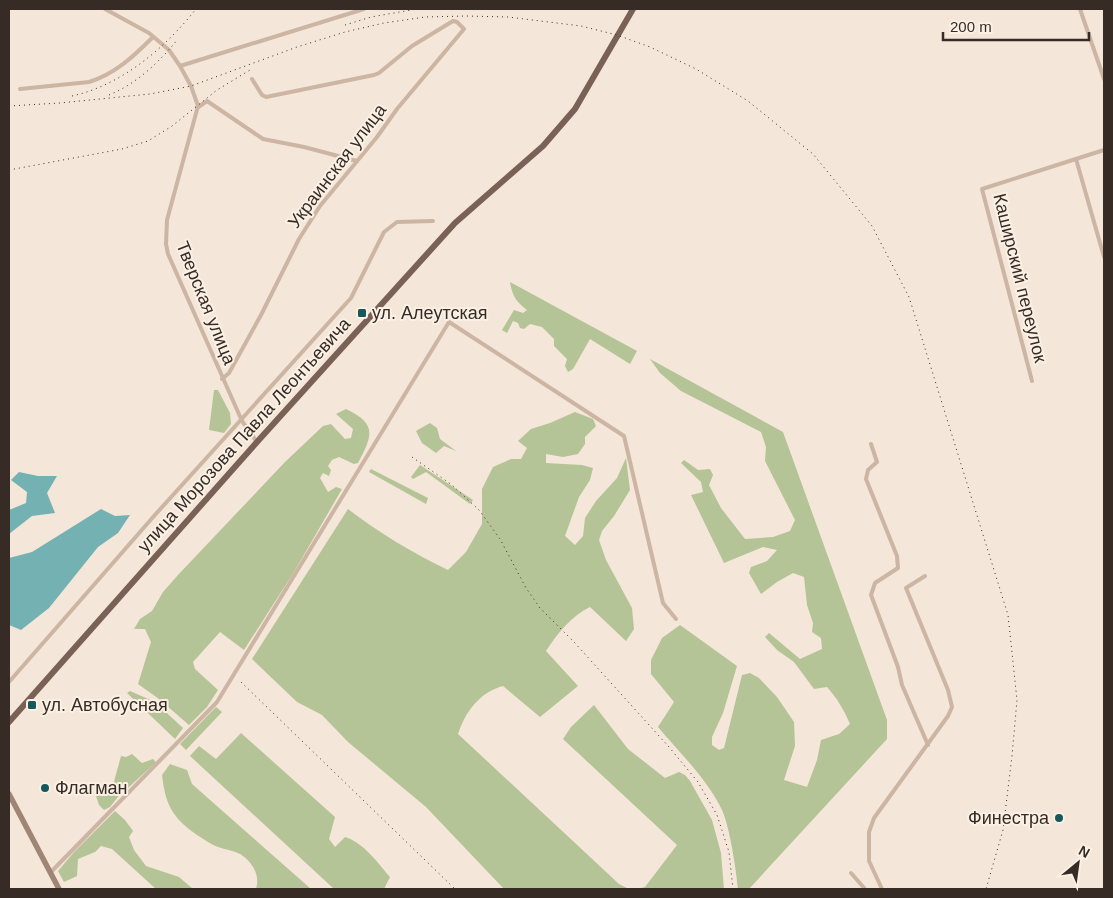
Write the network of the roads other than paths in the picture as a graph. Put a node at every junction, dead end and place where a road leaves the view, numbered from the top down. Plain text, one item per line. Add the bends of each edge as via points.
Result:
1 (105, 9) edge
2 (348, 9) edge
3 (364, 9) edge
4 (633, 9) edge
5 (1080, 9) edge
6 (350, 14) junction
7 (153, 37) junction
8 (180, 66) junction
9 (1104, 79) edge
10 (252, 80) dead end
11 (20, 89) dead end
12 (198, 108) junction
13 (1104, 150) edge
14 (1076, 159) junction
15 (357, 161) junction
16 (433, 221) dead end
17 (1104, 257) edge
18 (222, 379) junction
19 (1032, 381) dead end
20 (242, 421) junction
21 (257, 442) junction
22 (871, 444) dead end
23 (925, 576) dead end
24 (676, 619) dead end
25 (9, 682) edge
26 (10, 719) edge
27 (928, 745) junction
28 (9, 794) edge
29 (50, 873) junction
30 (851, 873) dead end
31 (59, 889) edge
32 (864, 889) edge
33 (882, 889) edge

1 - 7 street
2 - 6 street
3 - 6 street
4 - 21 main road, улица Морозова Павла Леонтьевича via 575,109 543,146 455,224
5 - 9 street
6 - 8 street
7 - 8 street via 169,50
7 - 11 street via 117,70 95,80
8 - 12 street
10 - 15 street, Украинская улица via 266,97 374,75 412,46 453,21 457,22 464,28 462,33
12 - 15 street via 207,102 263,139
12 - 18 street, Тверская улица via 167,220 166,244
13 - 14 street, Каширский переулок
14 - 17 street
14 - 19 street, Каширский переулок via 982,189
15 - 18 street, Украинская улица via 320,206 299,239 234,365
16 - 20 street via 397,222 384,232 351,298
18 - 20 street, Тверская улица
20 - 21 street, Тверская улица
20 - 25 street
21 - 26 main road, улица Морозова Павла Леонтьевича
22 - 27 street via 877,462 868,470 866,479 897,556 898,568 875,584 871,595 902,684
23 - 27 street via 906,588 952,707
24 - 29 street via 663,603 624,436 449,322 217,702
27 - 33 street via 884,802 869,832 869,861
28 - 29 street
29 - 31 street
30 - 32 street

